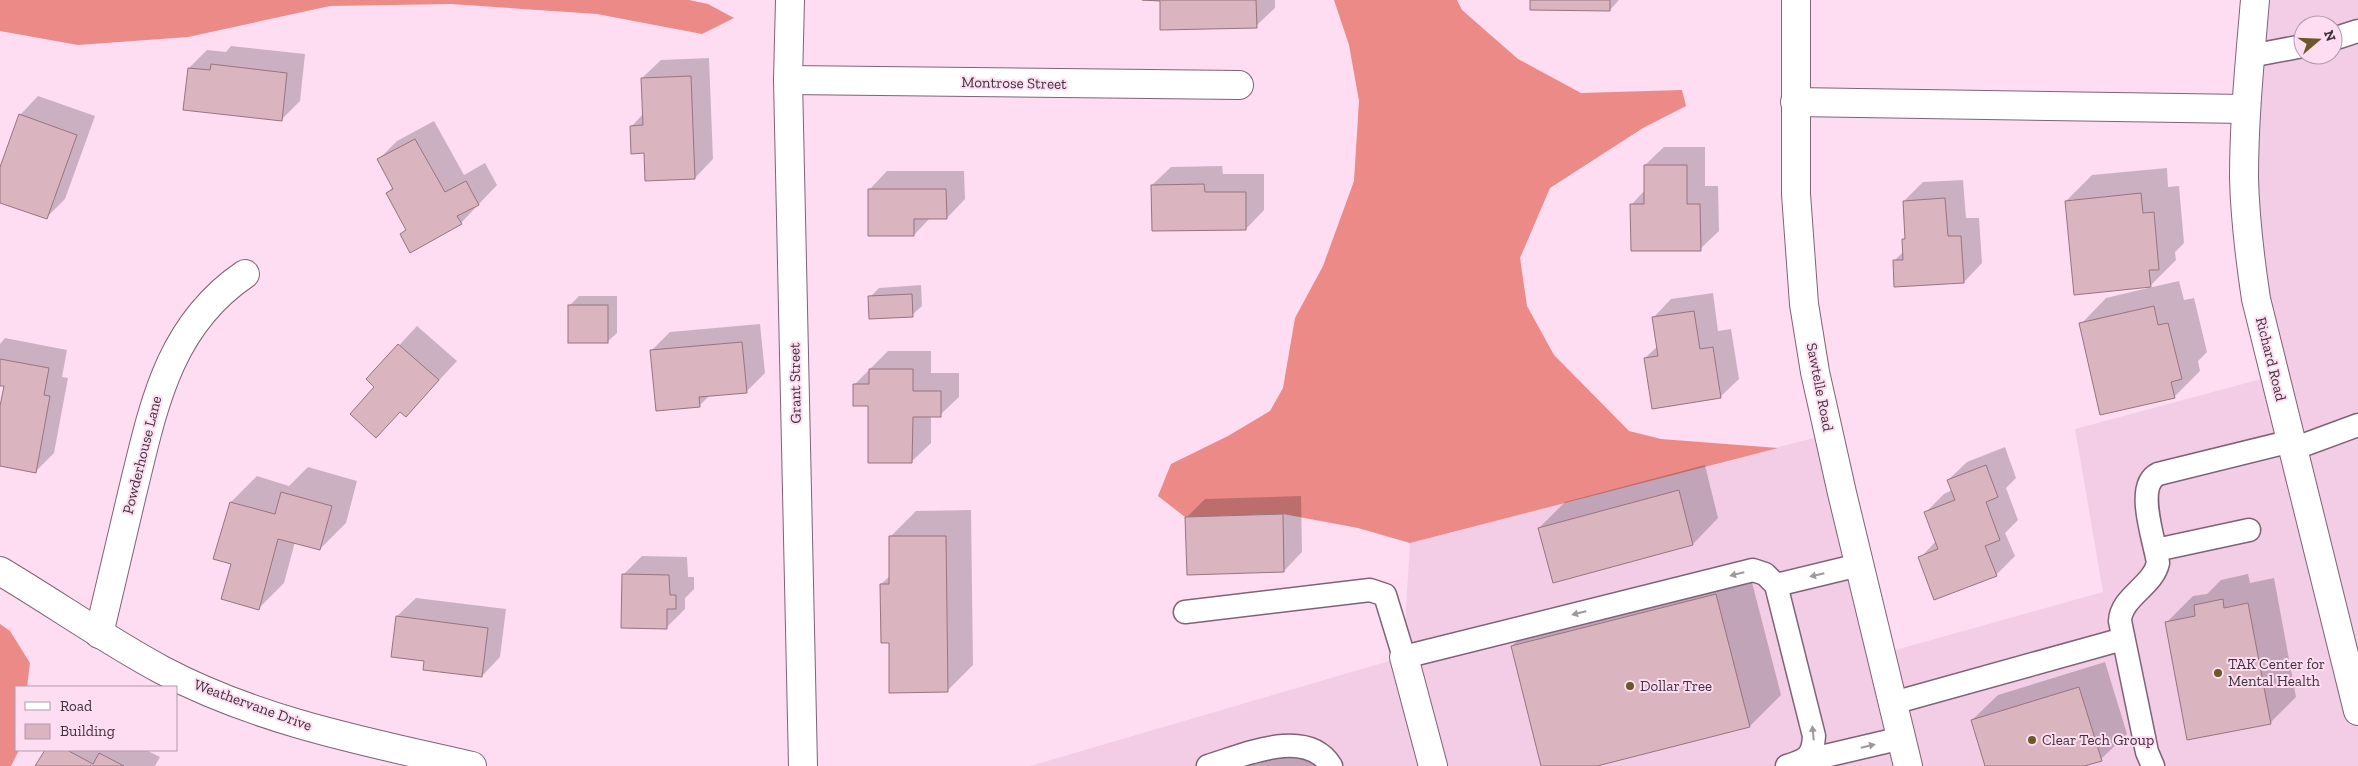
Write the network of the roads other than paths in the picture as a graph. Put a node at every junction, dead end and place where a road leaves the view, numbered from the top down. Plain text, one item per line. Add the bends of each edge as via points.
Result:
1 (790, 0) edge
2 (1796, 0) edge
3 (2255, 0) edge
4 (2358, 31) edge
5 (2343, 36) edge
6 (2293, 48) edge
7 (2250, 56) junction
8 (788, 80) junction
9 (1239, 85) dead end
10 (1795, 102) junction
11 (2246, 109) junction
12 (244, 274) dead end
13 (2358, 425) edge
14 (2292, 445) junction
15 (2249, 530) dead end
16 (2156, 550) junction
17 (1860, 565) junction
18 (0, 571) edge
19 (1776, 585) junction
20 (1185, 612) dead end
21 (99, 634) junction
22 (2123, 639) junction
23 (1404, 657) junction
24 (1893, 703) junction
25 (2358, 711) edge
26 (1902, 738) junction
27 (1796, 764) edge
28 (472, 766) edge
29 (803, 766) edge
30 (1208, 766) edge
31 (1331, 766) edge
32 (1434, 766) edge
33 (1908, 766) edge
34 (2153, 766) edge

1 - 8 street, Grant Street
2 - 10 street, Sawtelle Road
3 - 7 street, Richard Road
4 - 5 lane
6 - 7 lane
7 - 11 street, Richard Road
8 - 9 street, Montrose Street
8 - 29 street, Grant Street
10 - 11 street
10 - 17 street, Sawtelle Road via 1796,194 1804,304 1817,381
11 - 14 street, Richard Road via 2244,180 2256,299
12 - 21 street, Powderhouse Lane via 225,287 191,327 155,399
13 - 14 lane
14 - 16 lane via 2152,477 2146,501
14 - 25 street, Richard Road
15 - 16 lane
16 - 22 lane via 2156,572 2123,608 2120,616
17 -> 19 lane
17 - 24 street, Sawtelle Road
18 - 21 street, Weathervane Drive
19 -> 23 lane via 1765,574 1753,570
27 -> 19 lane via 1811,752 1814,736
20 - 23 lane via 1370,590 1384,595
21 - 28 street, Weathervane Drive via 163,670 277,717 334,735
22 - 24 lane
22 - 34 lane via 2146,752
23 - 32 street
24 - 26 street, Sawtelle Road
27 -> 26 lane
26 - 33 street, Sawtelle Road
30 - 31 lane via 1289,745 1317,752

